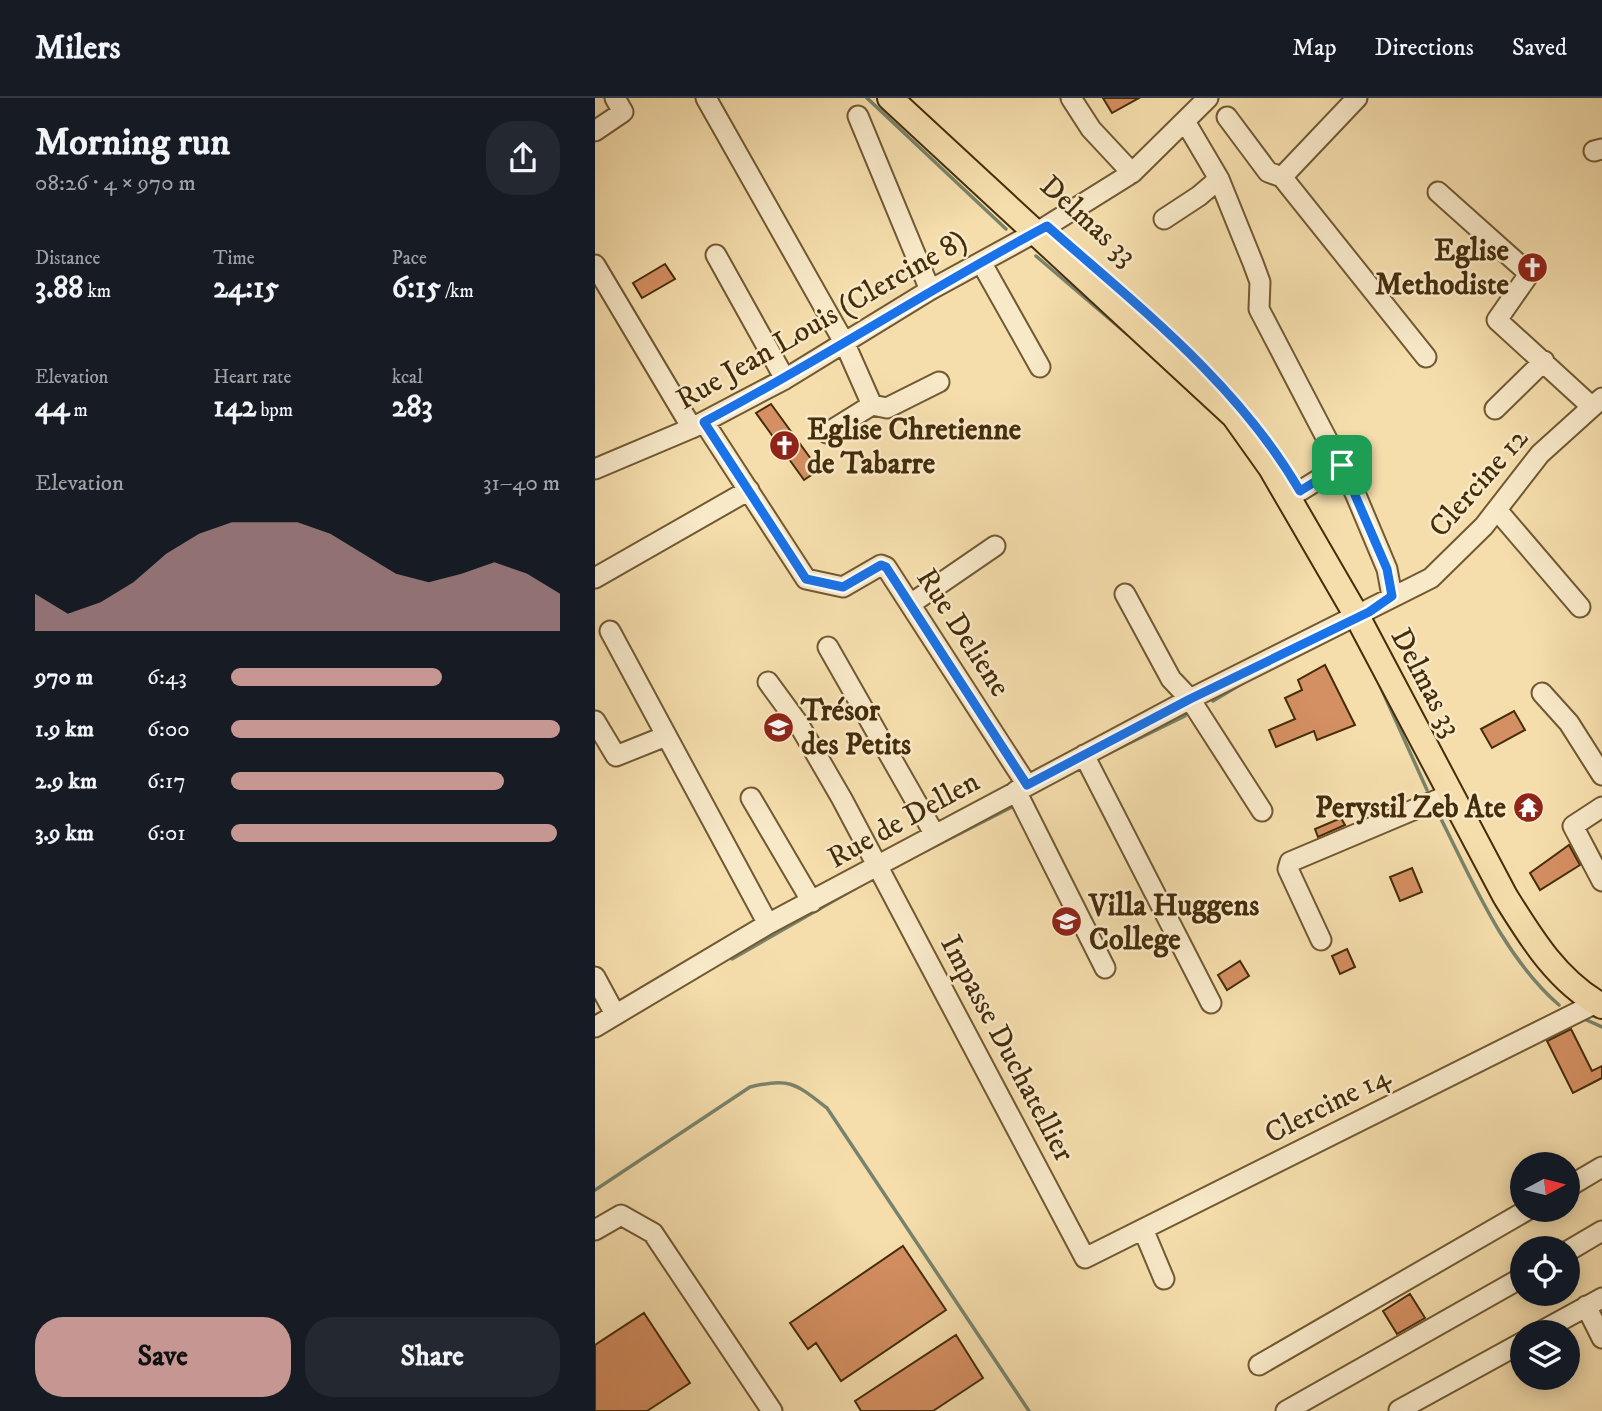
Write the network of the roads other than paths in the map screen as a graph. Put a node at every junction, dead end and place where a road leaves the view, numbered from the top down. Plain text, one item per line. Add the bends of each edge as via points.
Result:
1 (614, 98) edge
2 (706, 98) edge
3 (890, 98) edge
4 (911, 98) edge
5 (1071, 98) edge
6 (1208, 98) edge
7 (1357, 98) edge
8 (858, 116) dead end
9 (1227, 117) dead end
10 (1186, 123) junction
11 (595, 131) edge
12 (1132, 173) junction
13 (1282, 177) junction
14 (1219, 178) junction
15 (1438, 192) dead end
16 (1164, 219) dead end
17 (1042, 229) junction
18 (716, 255) dead end
19 (981, 262) junction
20 (595, 265) edge
21 (930, 290) junction
22 (845, 344) junction
23 (1426, 357) dead end
24 (1544, 360) junction
25 (1040, 367) dead end
26 (785, 379) junction
27 (939, 382) dead end
28 (1596, 402) edge
29 (872, 405) junction
30 (1495, 409) dead end
31 (698, 425) junction
32 (827, 433) dead end
33 (1342, 465) junction
34 (595, 469) edge
35 (749, 490) junction
36 (1300, 491) junction
37 (1497, 510) junction
38 (995, 546) dead end
39 (595, 578) edge
40 (1125, 594) dead end
41 (1392, 596) junction
42 (912, 603) junction
43 (1580, 607) dead end
44 (1363, 615) junction
45 (610, 631) dead end
46 (828, 647) dead end
47 (768, 682) dead end
48 (1542, 693) dead end
49 (1190, 699) junction
50 (595, 721) edge
51 (666, 736) junction
52 (1084, 755) junction
53 (1602, 775) edge
54 (1022, 788) junction
55 (1451, 794) junction
56 (751, 798) dead end
57 (1602, 807) edge
58 (1262, 811) dead end
59 (935, 835) junction
60 (879, 866) junction
61 (1602, 881) edge
62 (812, 902) junction
63 (768, 924) junction
64 (1321, 940) dead end
65 (1105, 968) dead end
66 (595, 976) edge
67 (1600, 1000) edge
68 (1211, 1003) dead end
69 (615, 1014) junction
70 (595, 1027) edge
71 (1602, 1167) edge
72 (1580, 1180) edge
73 (1510, 1220) edge
74 (1143, 1229) junction
75 (595, 1230) edge
76 (1602, 1231) edge
77 (1580, 1244) edge
78 (1085, 1258) joint
79 (1164, 1279) dead end
80 (1510, 1284) edge
81 (1594, 1302) edge
82 (1562, 1320) edge
83 (1602, 1338) edge
84 (1510, 1349) edge
85 (1259, 1365) dead end
86 (1399, 1410) edge
87 (772, 1411) edge
88 (1286, 1411) edge

1 - 11 street via 623,112
2 - 22 street
3 - 17 main road, Delmas 33
4 - 17 main road, Delmas 33
5 - 12 street via 1091,129
6 - 10 street, Rue Jean Louis (Clercine 8)
7 - 13 street
8 - 21 street
9 - 13 street via 1268,172
10 - 12 street, Rue Jean Louis (Clercine 8)
10 - 14 street
12 - 17 street, Rue Jean Louis (Clercine 8)
13 - 23 street
14 - 16 street
14 - 33 street via 1260,282 1259,309
15 - 24 street via 1527,272 1497,320
17 - 19 street, Rue Jean Louis (Clercine 8)
17 - 36 main road, Delmas 33 via 1171,335 1245,410
17 - 44 main road, Delmas 33 via 1234,416
18 - 26 street
19 - 21 street, Rue Jean Louis (Clercine 8)
19 - 25 street
20 - 31 street, Rue Deliene
21 - 22 street, Rue Jean Louis (Clercine 8)
22 - 26 street, Rue Jean Louis (Clercine 8)
22 - 29 street
24 - 28 street
24 - 30 street
26 - 31 street, Rue Jean Louis (Clercine 8)
27 - 29 street via 887,408
28 - 37 street, Clercine 12 via 1540,454
29 - 32 street
31 - 34 street, Rue Jean Louis (Clercine 8)
31 - 35 street, Rue Deliene
33 - 36 street
33 - 41 street via 1387,569
35 - 39 street
35 - 42 street, Rue Deliene via 806,579 843,587 883,565
36 - 44 main road, Delmas 33
37 - 41 street, Clercine 12 via 1431,578
37 - 43 street
38 - 42 street
40 - 49 street via 1171,678
41 - 44 street, Clercine 12
42 - 54 street, Rue Deliene
44 - 49 street, Rue de Dellen
44 - 55 main road, Delmas 33
44 - 67 main road, Delmas 33 via 1546,938
45 - 51 street
46 - 59 street
47 - 60 street, Impasse Duchatellier via 798,723
48 - 53 street via 1569,723
49 - 52 street, Rue de Dellen
49 - 58 street
50 - 51 street via 616,756
51 - 63 street
52 - 54 street, Rue de Dellen
52 - 68 street
54 - 59 street, Rue de Dellen
54 - 65 street, Rue Deliene
55 - 64 street via 1290,862 1288,869
55 - 67 main road, Delmas 33 via 1535,945 1565,979
56 - 62 street
57 - 61 street via 1573,827
59 - 60 street, Rue de Dellen
60 - 62 street, Rue de Dellen
60 - 78 street, Impasse Duchatellier
62 - 63 street, Rue de Dellen
63 - 69 street, Rue de Dellen
66 - 69 street
67 - 74 street, Clercine 14
69 - 70 street, Rue de Dellen
71 - 72 street
73 - 85 street
74 - 78 street, Clercine 14
74 - 79 street
75 - 87 street via 621,1215 653,1233
76 - 77 street
80 - 88 street
81 - 82 street
81 - 83 street
84 - 86 street

